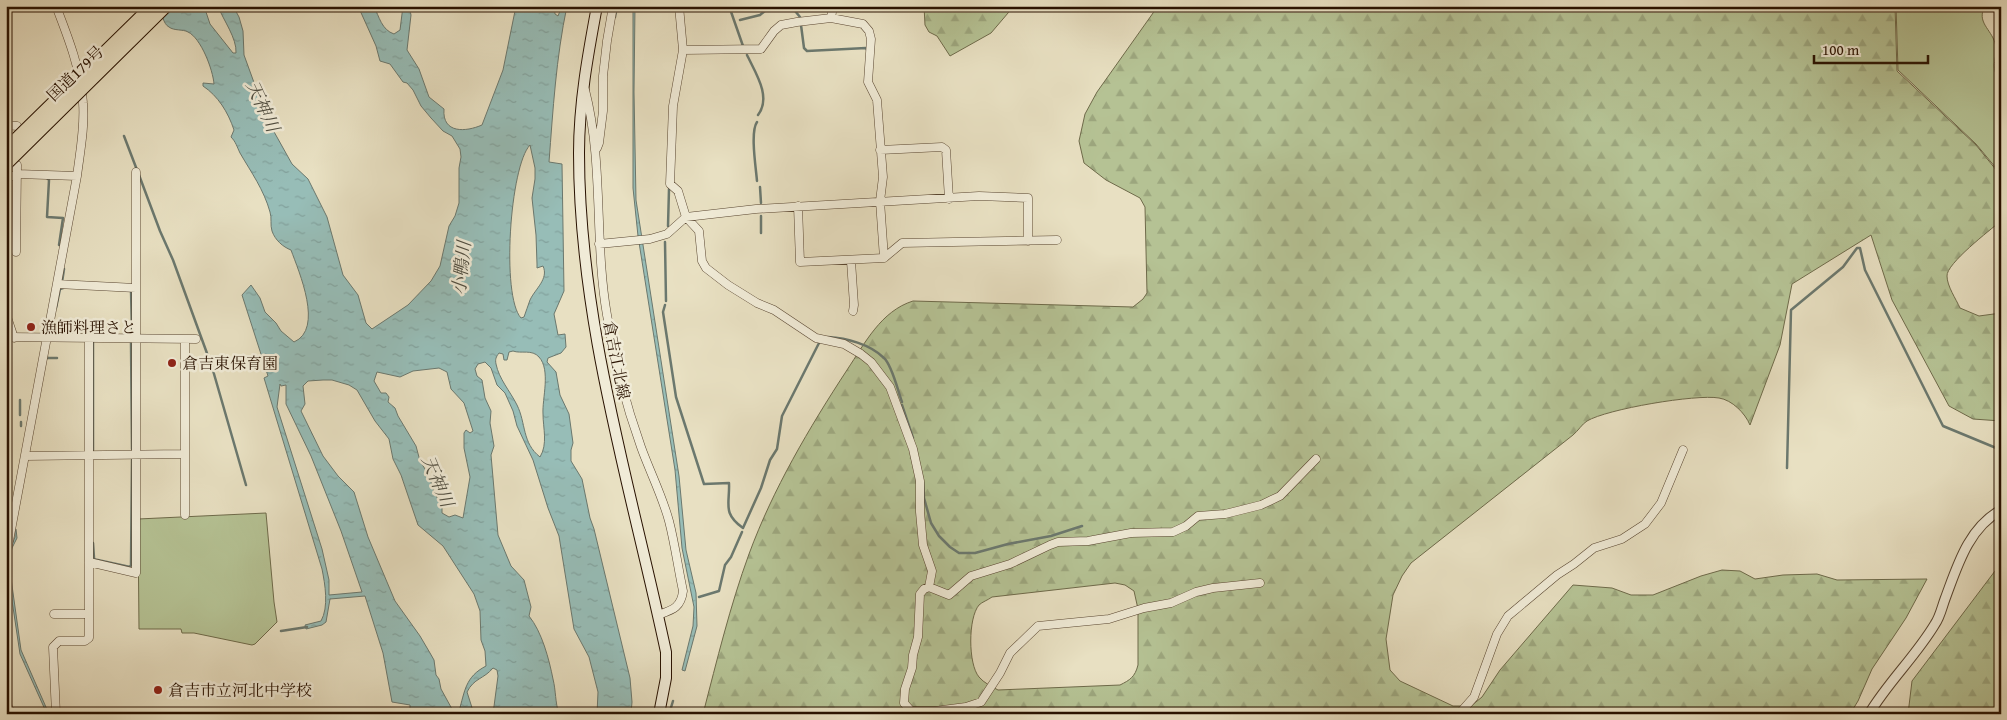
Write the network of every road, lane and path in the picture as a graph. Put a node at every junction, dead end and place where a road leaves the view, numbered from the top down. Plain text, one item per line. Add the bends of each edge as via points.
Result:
1 (56, 6) edge
2 (152, 6) edge
3 (166, 6) edge
4 (597, 6) edge
5 (613, 6) edge
6 (679, 6) edge
7 (833, 6) edge
8 (831, 18) junction
9 (683, 50) junction
10 (584, 85) junction
11 (6, 125) edge
12 (17, 126) dead end
13 (6, 149) edge
14 (880, 150) junction
15 (595, 152) junction
16 (12, 164) edge
17 (136, 172) dead end
18 (17, 174) junction
19 (77, 176) junction
20 (6, 178) edge
21 (949, 199) junction
22 (880, 201) junction
23 (798, 206) junction
24 (686, 217) junction
25 (1057, 240) dead end
26 (1028, 241) junction
27 (599, 244) junction
28 (16, 252) dead end
29 (884, 258) junction
30 (851, 261) junction
31 (57, 284) junction
32 (136, 288) junction
33 (853, 311) dead end
34 (6, 314) edge
35 (10, 338) edge
36 (46, 338) junction
37 (89, 338) junction
38 (135, 338) junction
39 (196, 339) dead end
40 (185, 340) junction
41 (1683, 450) dead end
42 (136, 454) junction
43 (184, 454) junction
44 (89, 455) junction
45 (25, 456) junction
46 (1316, 459) dead end
47 (2001, 510) edge
48 (185, 515) dead end
49 (6, 519) edge
50 (12, 528) junction
51 (6, 557) edge
52 (89, 562) junction
53 (1260, 582) dead end
54 (929, 587) junction
55 (54, 614) dead end
56 (89, 614) junction
57 (658, 615) junction
58 (6, 700) edge
59 (11, 714) edge
60 (56, 714) edge
61 (658, 714) edge
62 (1459, 714) edge
63 (1869, 714) edge

1 - 19 street via 76,65 83,102
2 - 13 highway, 国道179号, bridge
3 - 16 highway, 国道179号, bridge
4 - 10 main road, 倉吉江北線
5 - 15 street via 603,76 604,111
6 - 9 street
7 - 8 street
8 - 9 street via 781,25 761,49
8 - 14 street via 863,24 869,31 868,82 877,100
9 - 24 street via 674,106 670,184 678,191
10 - 15 street via 594,130
10 - 57 main road, 倉吉江北線 via 579,143 580,196 590,296 621,457
11 - 12 street
14 - 21 street via 942,147 946,150
14 - 22 street via 883,177
15 - 27 street
16 - 18 street
17 - 32 street
18 - 19 street
18 - 20 street
18 - 28 street
19 - 31 street
21 - 22 street
21 - 26 street via 979,196 1028,198
22 - 23 street
22 - 29 street
23 - 24 street
23 - 30 street via 800,262
24 - 27 street via 667,234
24 - 54 street via 699,231 702,261 706,268 728,285 816,338 844,344 861,354 872,362 890,387 913,449 920,481 923,546 932,571
25 - 26 street
26 - 29 street via 902,243
27 - 57 street via 607,315 628,409 669,522 683,591 682,602 677,608
29 - 30 street
30 - 33 street
31 - 32 street
31 - 36 street
32 - 38 street
34 - 35 street
35 - 36 street
36 - 37 street
36 - 45 street
37 - 38 street
37 - 44 street
38 - 40 street
38 - 42 street
39 - 40 street
40 - 43 street
41 - 62 street via 1661,504 1645,524 1622,539 1594,548 1508,616 1497,634 1474,697
42 - 43 street
42 - 44 street
42 - 52 street via 136,573
43 - 48 street
44 - 45 street
44 - 52 street
45 - 50 street
46 - 54 street via 1280,496 1261,505 1226,514 1198,516 1173,532 1131,533 1088,541 1058,542 1010,564 971,576 949,595
47 - 63 street via 1976,532 1966,546 1937,622
49 - 50 street
50 - 51 street
52 - 56 street
53 - 54 street via 1196,592 1171,603 1109,619 1038,626 1010,653 981,702 935,711 911,711 904,703 904,689 918,637 920,594
55 - 56 street
56 - 60 street via 89,638 85,641 59,641 53,647
57 - 61 main road, 倉吉江北線 via 666,652 666,678
58 - 59 street

